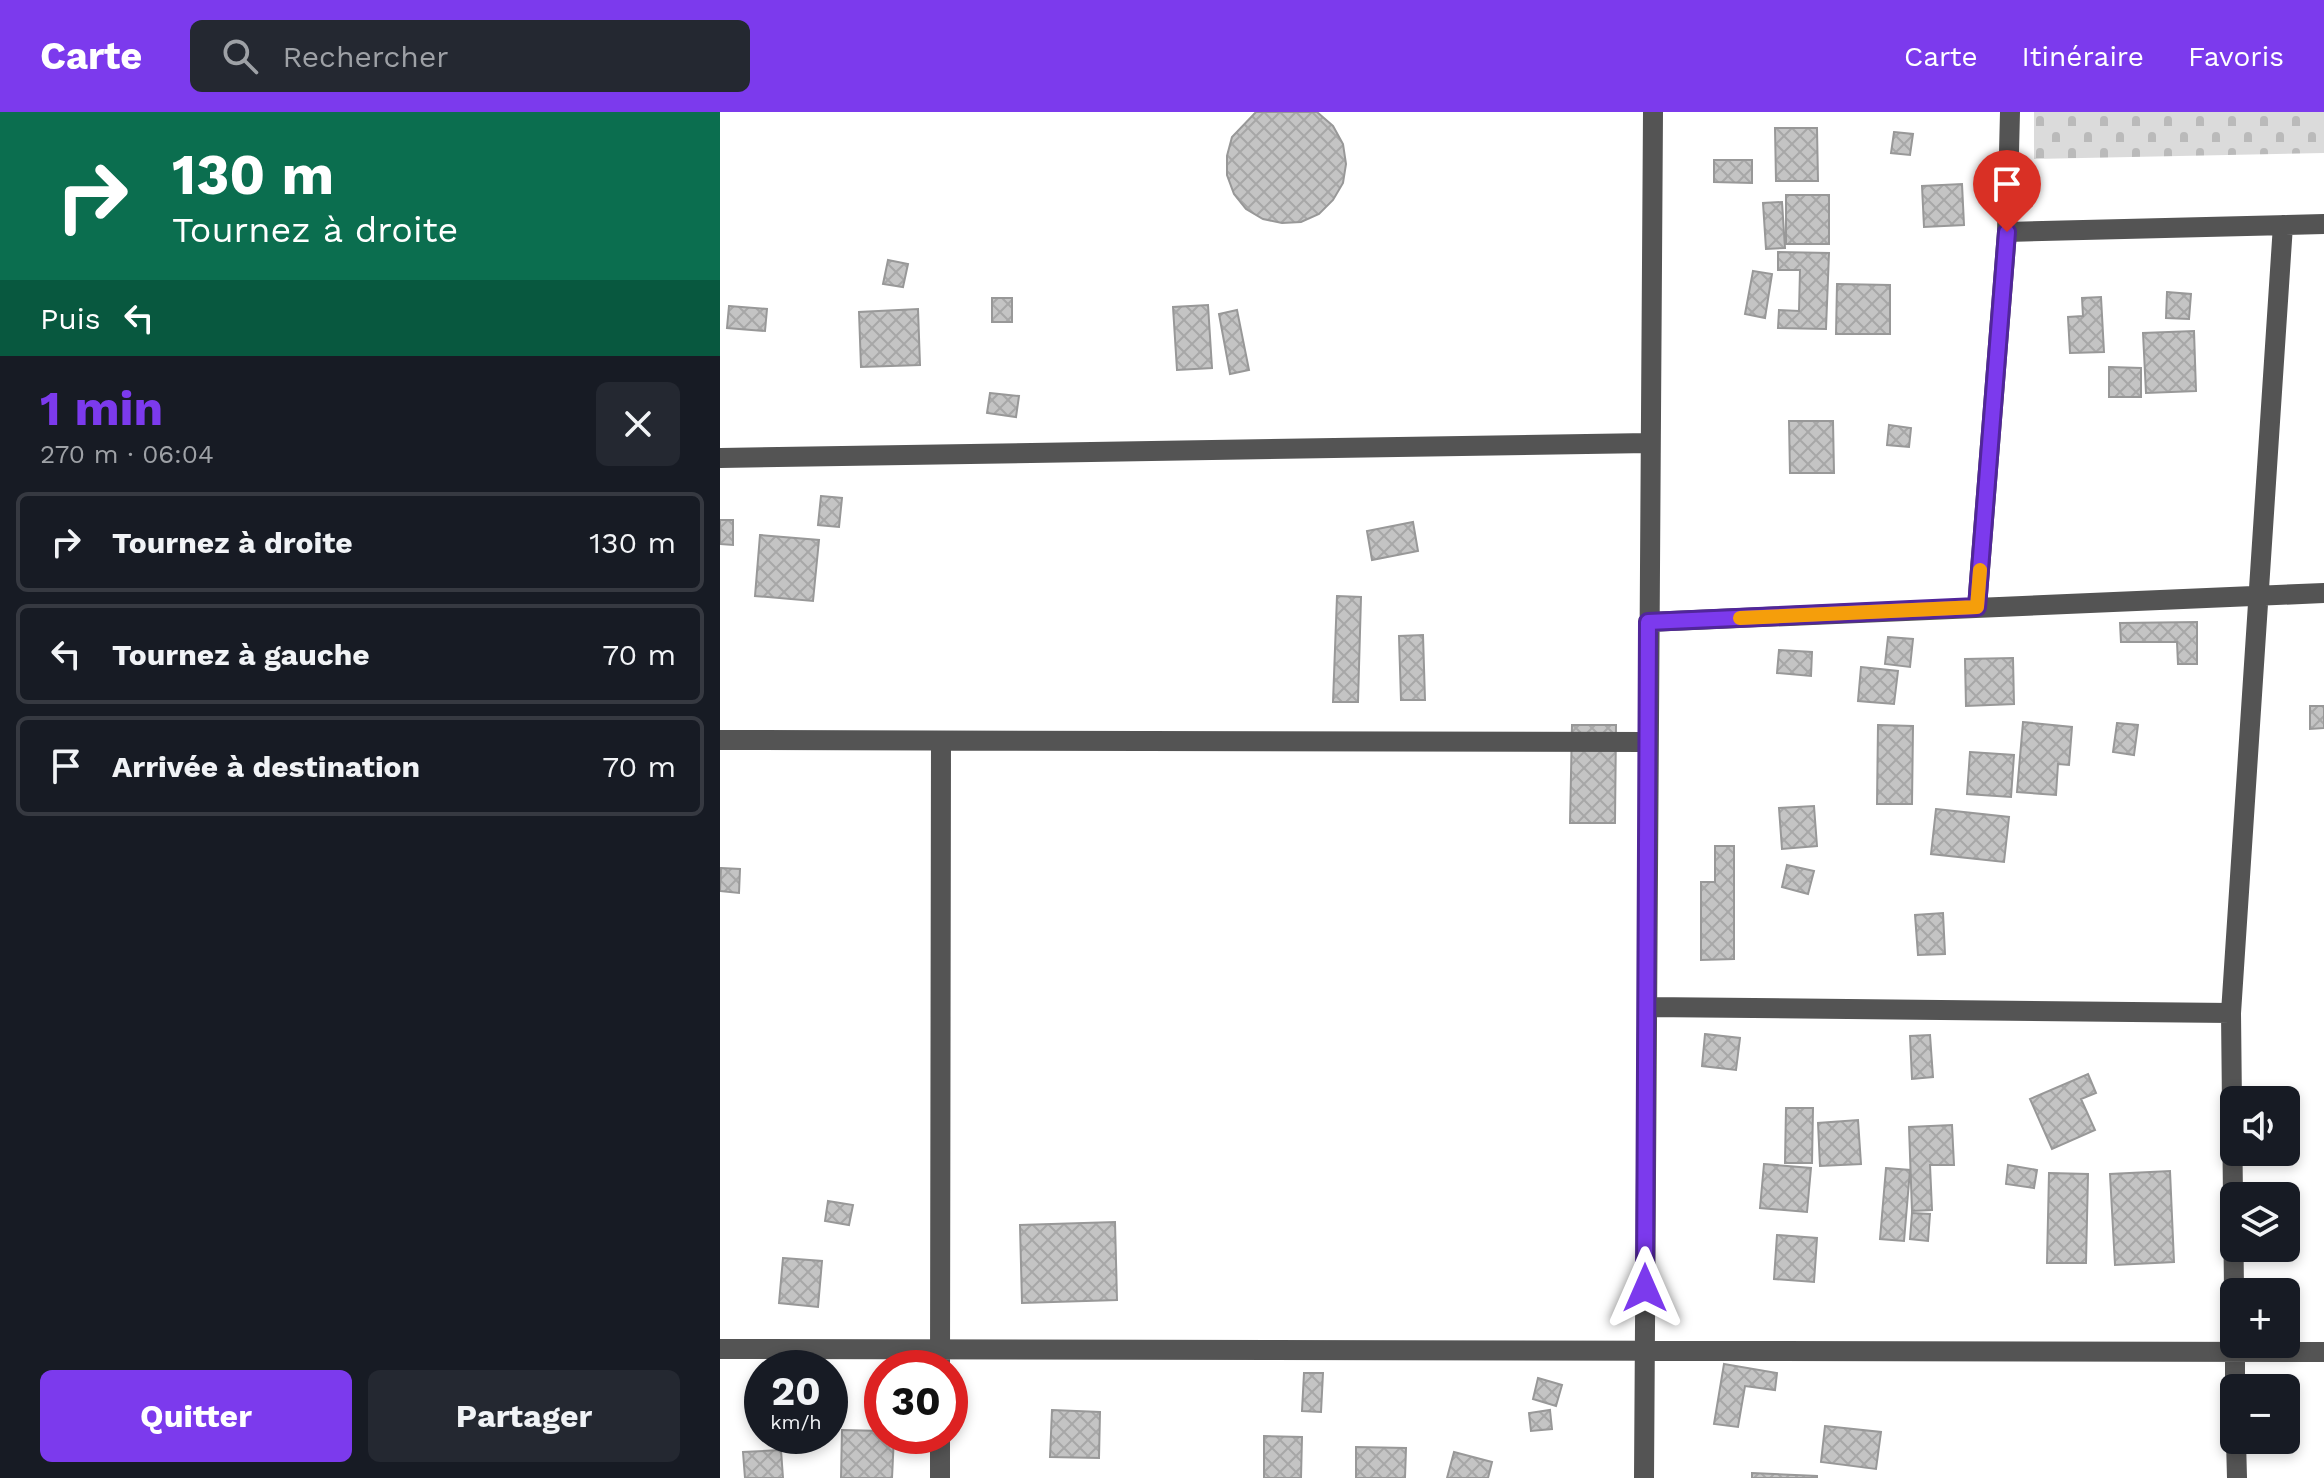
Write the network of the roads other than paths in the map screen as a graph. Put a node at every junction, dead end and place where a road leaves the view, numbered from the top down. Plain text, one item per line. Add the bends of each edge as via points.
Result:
1 (1653, 112) edge
2 (2010, 112) edge
3 (2324, 224) edge
4 (2283, 225) junction
5 (2007, 232) junction
6 (1649, 443) junction
7 (720, 458) edge
8 (2324, 593) edge
9 (2258, 595) junction
10 (1977, 607) junction
11 (1648, 622) junction
12 (720, 740) edge
13 (941, 741) junction
14 (1648, 742) junction
15 (1647, 1007) junction
16 (2231, 1013) junction
17 (2234, 1278) edge
18 (2220, 1348) edge
19 (720, 1349) edge
20 (940, 1350) edge
21 (1645, 1350) junction
22 (2300, 1351) edge
23 (2324, 1352) edge
24 (864, 1356) edge
25 (968, 1359) edge
26 (940, 1454) edge
27 (2236, 1454) edge
28 (940, 1478) edge
29 (1644, 1478) edge
30 (2237, 1478) edge

1 - 6 street
2 - 5 street
3 - 4 street
4 - 5 street
4 - 9 street
5 - 10 street
6 - 7 street
6 - 11 street
8 - 9 street
9 - 10 street
9 - 16 street
10 - 11 street
11 - 14 street
12 - 13 street
13 - 14 street
13 - 20 street
14 - 15 street
15 - 16 street
15 - 21 street
16 - 17 street
18 - 21 street
19 - 24 street
21 - 25 street
21 - 29 street
22 - 23 street
26 - 28 street
27 - 30 street

